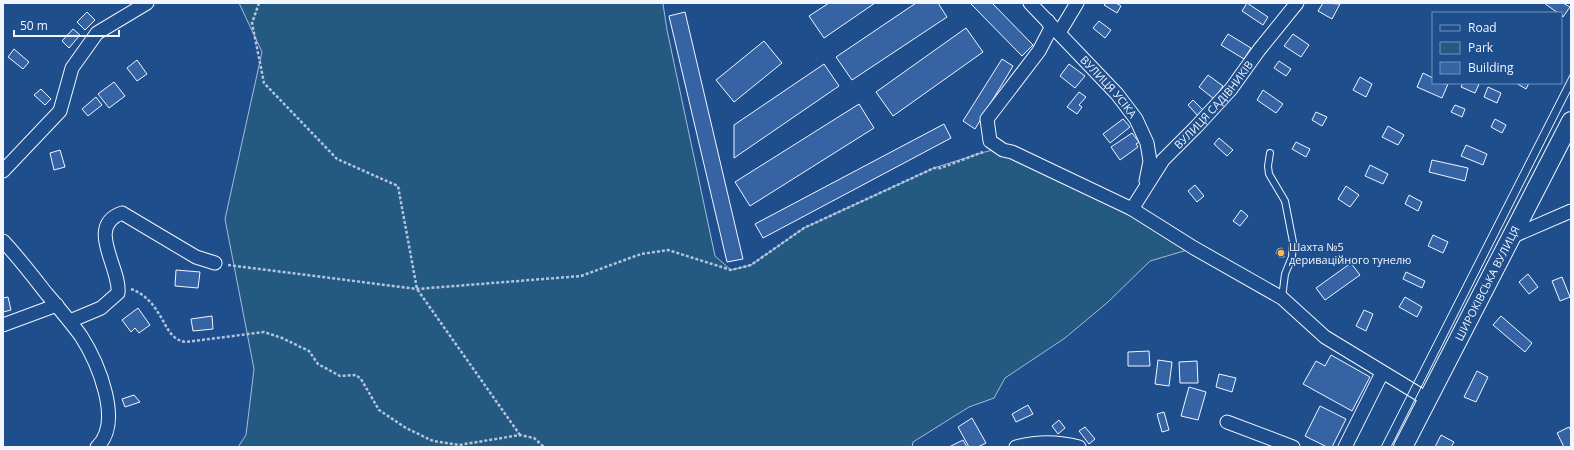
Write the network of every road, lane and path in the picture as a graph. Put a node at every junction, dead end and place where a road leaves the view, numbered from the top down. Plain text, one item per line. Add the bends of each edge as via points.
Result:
1 (147, 3) edge
2 (259, 3) edge
3 (1030, 3) edge
4 (1077, 3) edge
5 (1297, 3) edge
6 (1048, 20) junction
7 (1059, 33) junction
8 (1571, 121) edge
9 (1003, 150) junction
10 (1270, 153) dead end
11 (3, 172) edge
12 (1145, 189) junction
13 (1132, 209) junction
14 (1571, 212) edge
15 (1511, 237) junction
16 (3, 241) edge
17 (215, 263) joint
18 (119, 284) junction
19 (417, 289) junction
20 (1282, 298) junction
21 (57, 305) junction
22 (70, 321) junction
23 (3, 325) edge
24 (1382, 373) junction
25 (1427, 399) junction
26 (1228, 422) dead end
27 (520, 435) junction
28 (97, 447) edge
29 (544, 447) edge
30 (1016, 447) edge
31 (1079, 447) edge
32 (1292, 447) edge
33 (1344, 447) edge
34 (1403, 447) edge

1 - 11 street via 96,33 72,68 60,111
2 - 19 path via 252,24 264,83 337,159 398,186
3 - 6 street, ВУЛИЦЯ УСІКА
4 - 7 street
5 - 12 street, ВУЛИЦЯ САДІВНИКІВ via 1231,89 1163,160
6 - 7 street, ВУЛИЦЯ УСІКА
6 - 9 street via 1050,28 1039,51 987,119 990,141
7 - 12 street, ВУЛИЦЯ УСІКА via 1117,94 1136,119 1147,143 1150,161
8 - 15 main road, ШИРОКІВСЬКА ВУЛИЦЯ
9 - 13 street
9 - 19 path via 981,153 941,168 934,168 804,228 751,265 731,270 668,250 641,254 581,276
10 - 20 lane via 1269,174 1285,201 1293,242 1292,258 1285,274
12 - 13 street, ВУЛИЦЯ САДІВНИКІВ
13 - 20 street
14 - 15 street
15 - 25 main road, ШИРОКІВСЬКА ВУЛИЦЯ
16 - 21 street
17 - 18 street via 196,257 122,213 109,220 105,230 105,241
17 - 19 path
18 - 22 street via 118,293 101,308
18 - 27 path via 140,292 157,310 172,336 178,341 264,332 309,351 318,364 340,376 356,375 379,410 406,428 433,441 459,445
19 - 27 path
20 - 24 street via 1325,337
21 - 22 street
21 - 23 street
22 - 28 street via 82,338 96,368 110,413 108,431
24 - 25 street
24 - 33 street
25 - 34 main road, ШИРОКІВСЬКА ВУЛИЦЯ
26 - 32 street
27 - 29 path via 534,438
30 - 31 street via 1038,442 1064,443

